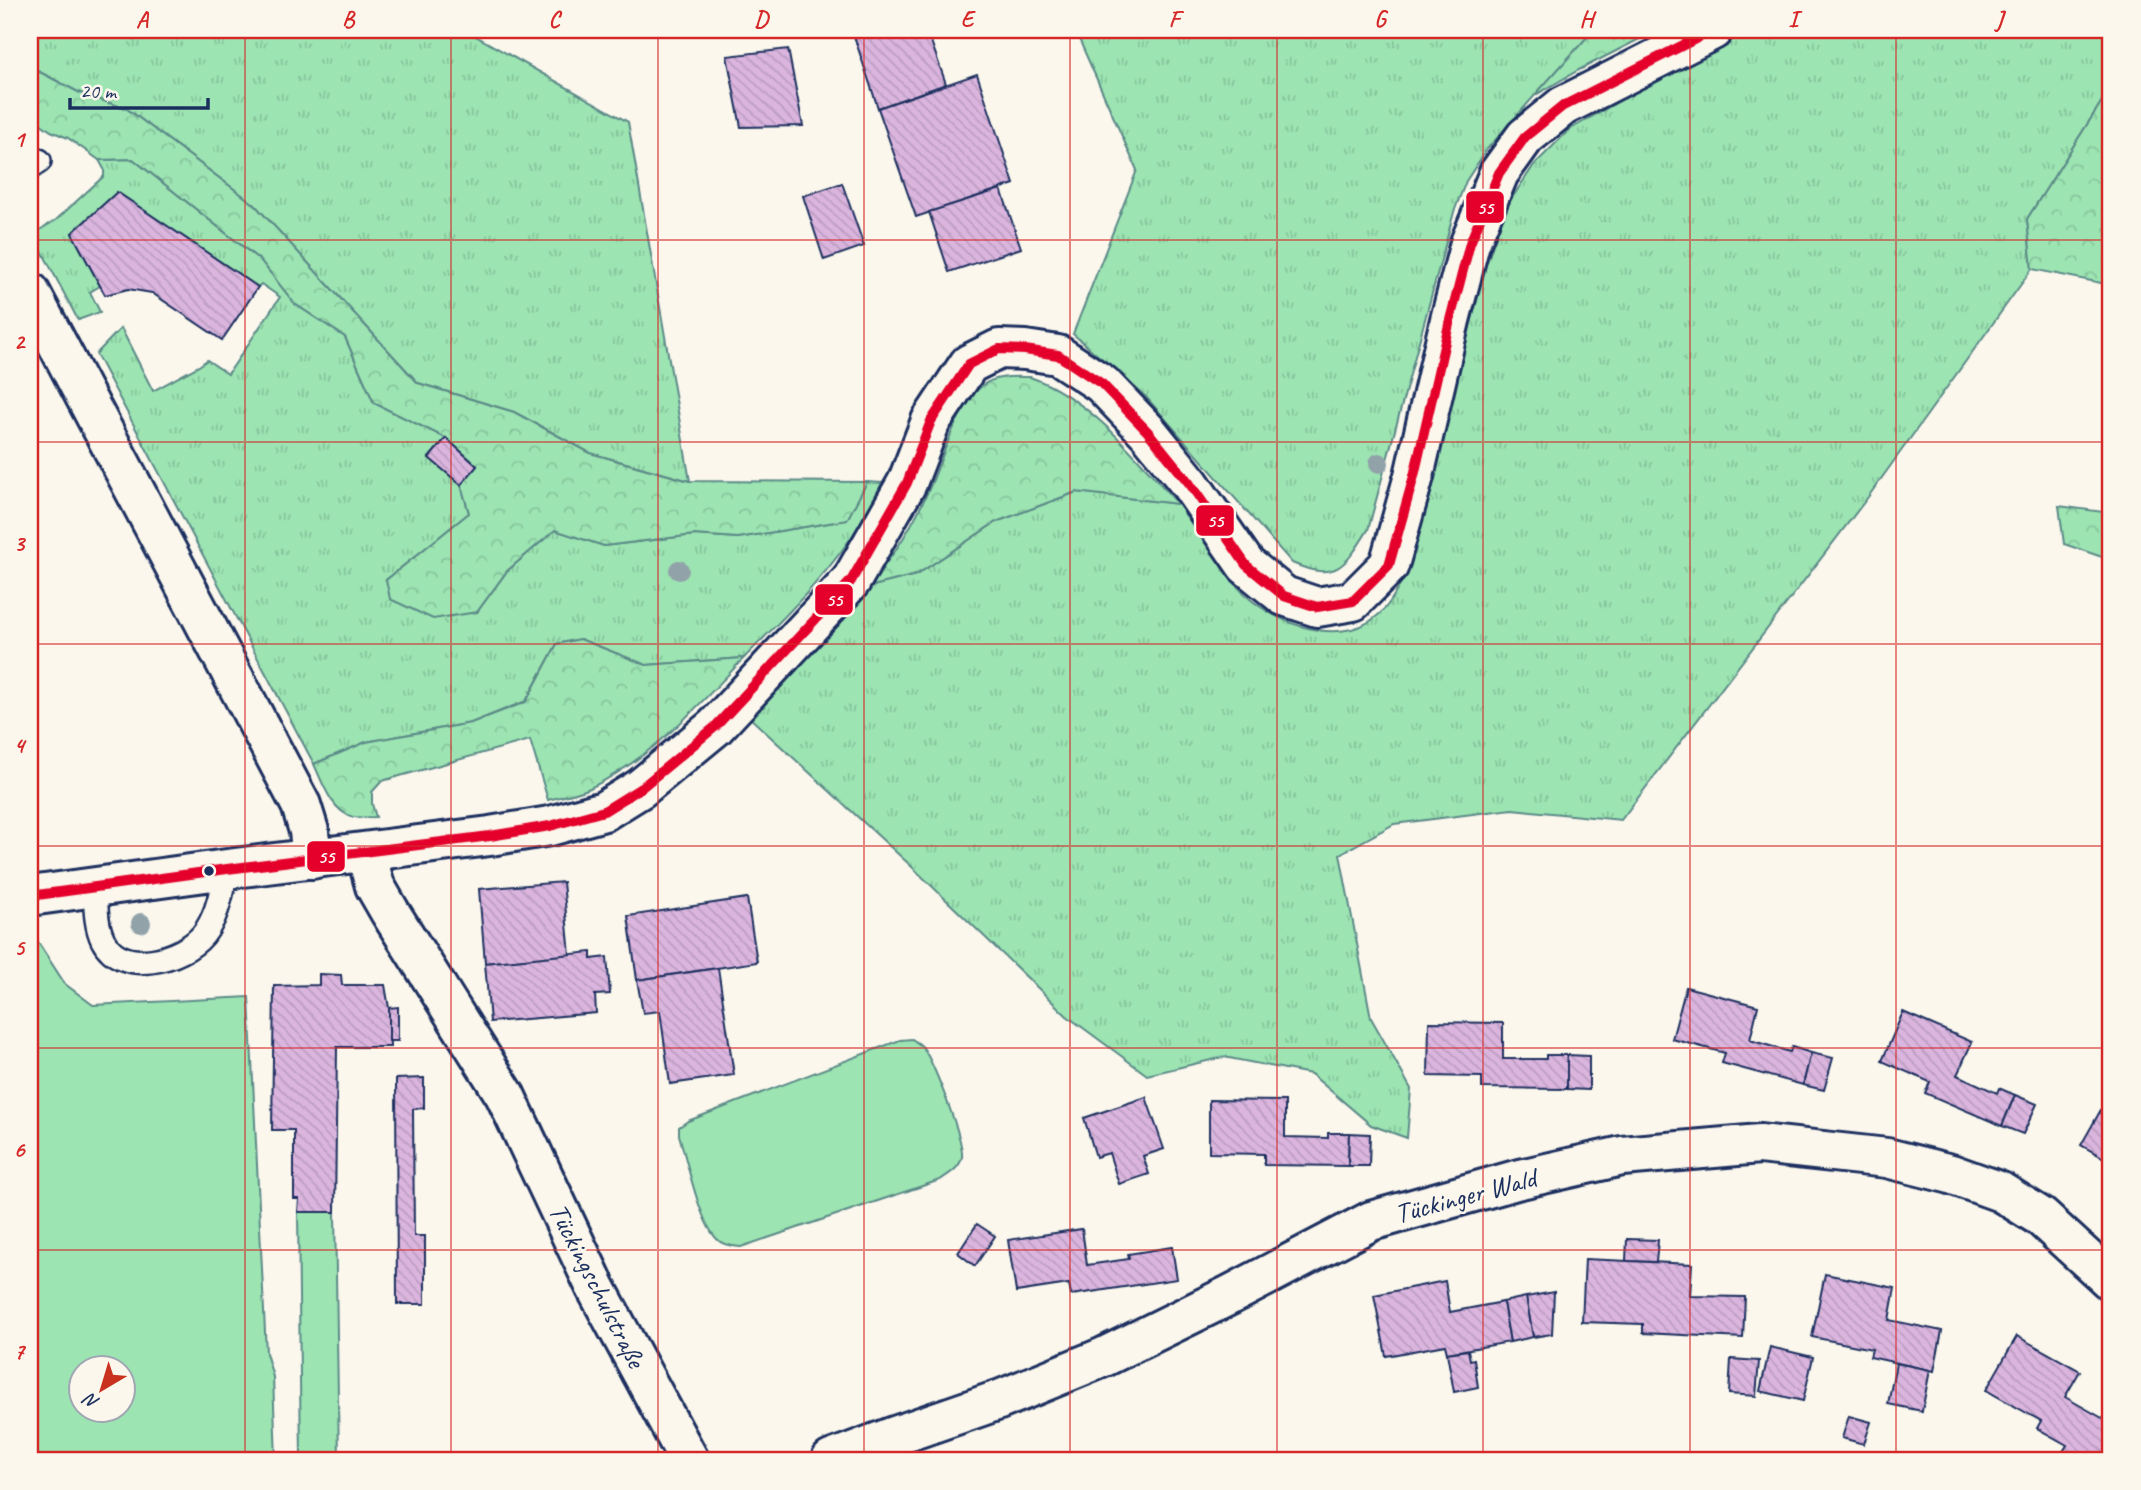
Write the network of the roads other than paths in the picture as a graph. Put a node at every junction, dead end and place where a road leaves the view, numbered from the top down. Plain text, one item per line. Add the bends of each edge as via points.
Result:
1 (1713, 30) edge
2 (30, 292) edge
3 (366, 853) junction
4 (312, 859) junction
5 (227, 869) junction
6 (95, 886) junction
7 (30, 896) edge
8 (2111, 1281) edge
9 (689, 1460) edge
10 (831, 1460) edge

1 - 3 street via 1563,106 1525,137 1499,173 1470,243 1415,476 1389,565 1353,601 1317,607 1284,596 1246,565 1190,484 1102,384 1058,355 999,349 969,364 931,422 907,483 851,581 715,727 641,788 604,811 550,826
2 - 4 street via 301,804
3 - 4 street
3 - 9 street, Tückingschulstraße via 375,886 505,1095 596,1289
4 - 5 street
5 - 6 street
5 - 6 lane via 215,916 202,935 188,949 161,960 137,962 117,954 104,942
6 - 7 street
8 - 10 street, Tückinger Wald via 2041,1217 2001,1192 1951,1174 1887,1158 1760,1144 1622,1156 1371,1221 1104,1357

